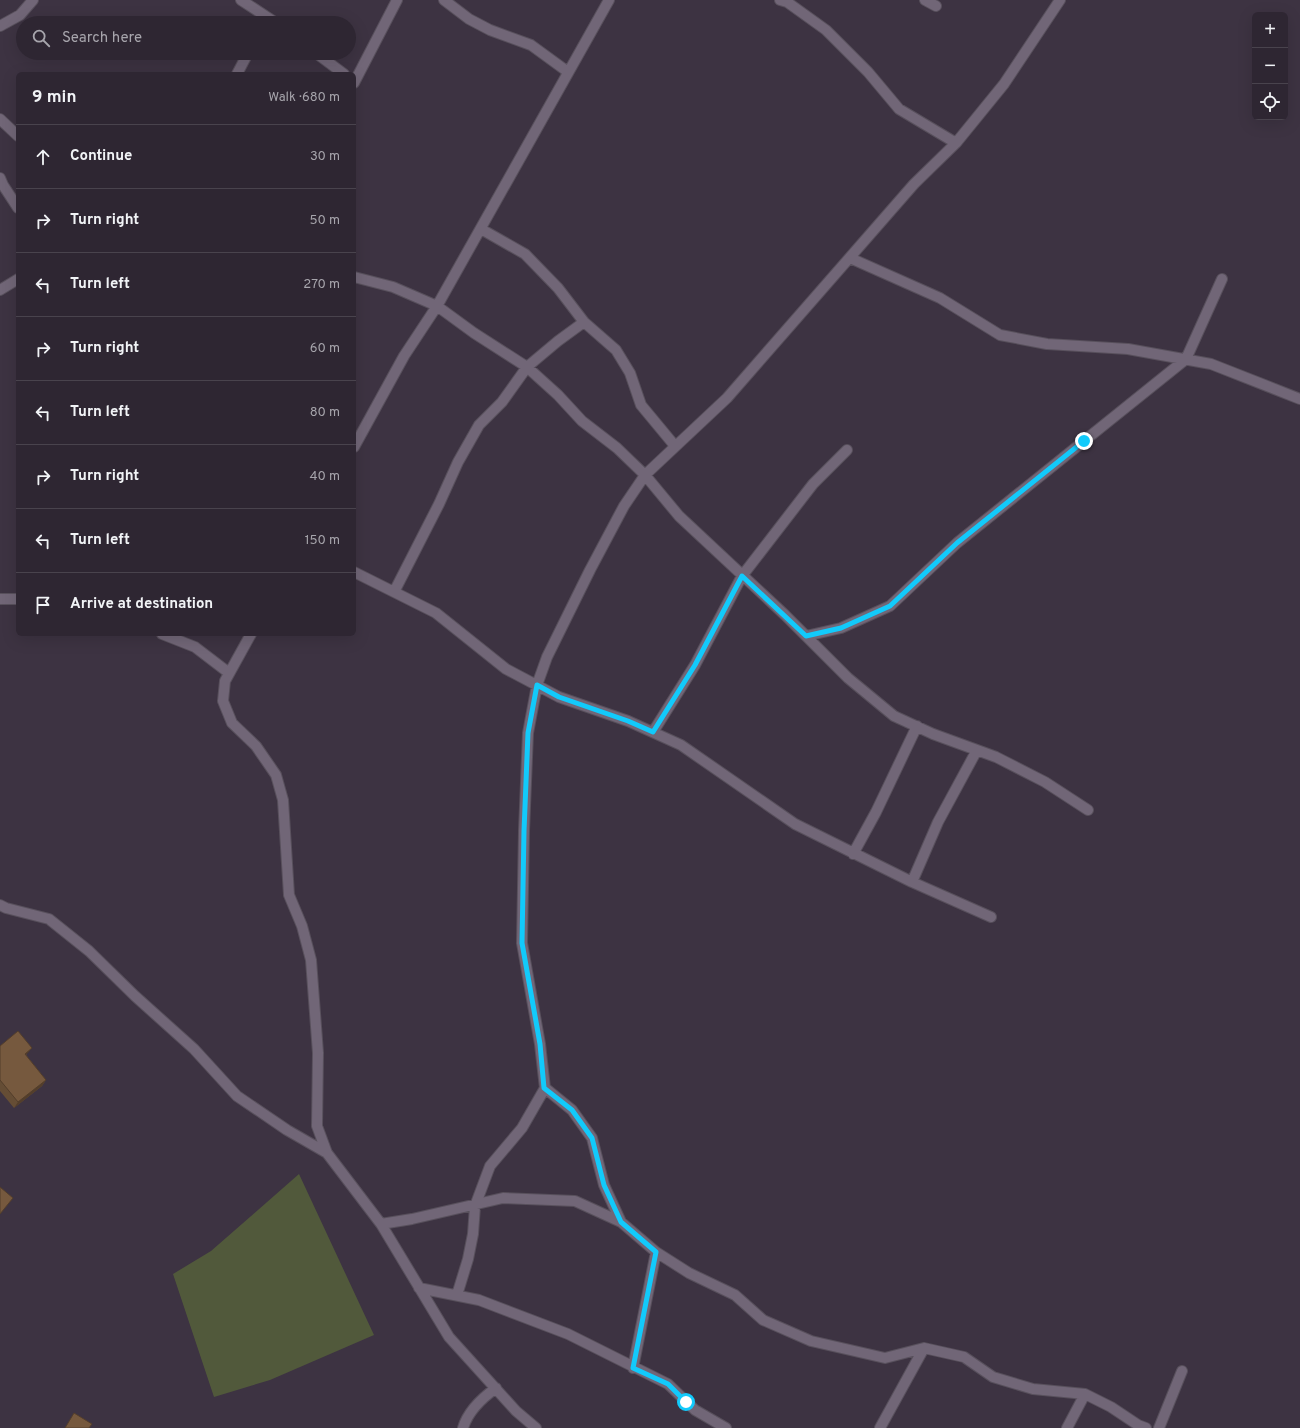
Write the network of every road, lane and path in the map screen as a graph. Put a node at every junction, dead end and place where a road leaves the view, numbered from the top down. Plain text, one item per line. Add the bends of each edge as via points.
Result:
1 (33, 0) edge
2 (241, 0) edge
3 (397, 0) edge
4 (444, 0) edge
5 (609, 0) edge
6 (780, 0) edge
7 (925, 0) edge
8 (1060, 0) edge
9 (936, 6) dead end
10 (18, 16) edge
11 (262, 16) edge
12 (16, 17) edge
13 (0, 26) edge
14 (244, 60) edge
15 (325, 60) edge
16 (238, 72) edge
17 (341, 72) edge
18 (568, 72) junction
19 (356, 78) edge
20 (0, 119) edge
21 (16, 134) edge
22 (956, 143) junction
23 (0, 178) edge
24 (16, 205) edge
25 (481, 229) junction
26 (850, 258) junction
27 (356, 278) edge
28 (1222, 278) dead end
29 (16, 280) edge
30 (0, 290) edge
31 (437, 306) junction
32 (584, 322) junction
33 (1186, 359) junction
34 (527, 367) junction
35 (1300, 399) edge
36 (356, 443) edge
37 (675, 446) junction
38 (847, 450) dead end
39 (644, 475) junction
40 (356, 573) edge
41 (742, 576) junction
42 (394, 592) junction
43 (0, 599) edge
44 (16, 599) edge
45 (167, 636) edge
46 (250, 636) edge
47 (806, 636) junction
48 (229, 673) junction
49 (537, 685) junction
50 (917, 726) junction
51 (653, 732) junction
52 (978, 750) junction
53 (1088, 810) dead end
54 (853, 854) junction
55 (912, 882) junction
56 (0, 905) edge
57 (991, 917) dead end
58 (544, 1088) junction
59 (327, 1153) junction
60 (475, 1206) junction
61 (621, 1222) junction
62 (381, 1224) junction
63 (656, 1252) junction
64 (419, 1288) junction
65 (457, 1295) junction
66 (924, 1348) junction
67 (633, 1368) junction
68 (1182, 1371) dead end
69 (496, 1388) junction
70 (1085, 1394) junction
71 (463, 1428) edge
72 (536, 1428) edge
73 (726, 1428) edge
74 (880, 1428) edge
75 (1067, 1428) edge
76 (1146, 1428) edge
77 (1159, 1428) edge

1 - 10 street
2 - 11 street
3 - 19 street
4 - 18 street via 490,30 531,45
5 - 18 street
6 - 22 street via 787,2 826,30 868,72 899,109
7 - 9 street
8 - 22 street via 1004,84
12 - 13 street
14 - 16 street
15 - 17 street
18 - 25 street
20 - 21 street
22 - 26 street via 914,184
23 - 24 street
25 - 31 street
25 - 32 street via 525,254 558,288
26 - 33 street via 940,298 1000,335 1047,344 1128,349
26 - 37 street via 726,398
27 - 31 street via 393,287
28 - 33 street
29 - 30 street
31 - 34 street
31 - 36 street via 404,356
32 - 34 street
32 - 37 street via 616,350 630,373 641,405
33 - 35 street via 1211,364
33 - 47 street via 957,543 890,606 841,628
34 - 39 street via 582,421 617,448
34 - 42 street via 502,402 479,425
37 - 39 street
38 - 41 street via 813,484
39 - 41 street via 678,516
39 - 49 street via 624,506 590,570
40 - 42 street
41 - 47 street
41 - 51 street via 695,665
42 - 49 street via 436,613 506,668
43 - 44 street
45 - 48 street via 194,646
46 - 48 street
47 - 50 street via 848,678 894,716
48 - 59 street via 225,681 223,701 232,723 256,746 276,775 283,800 289,895 302,926 311,960 318,1053 317,1126
49 - 51 street via 559,697
49 - 58 street via 528,733 522,943 540,1044
50 - 52 street
50 - 54 street
51 - 54 street via 681,745 795,824
52 - 53 street via 1045,782
52 - 55 street via 938,822
54 - 55 street
55 - 57 street
56 - 59 street via 49,919 89,951 194,1050 237,1096
58 - 60 street via 522,1128 490,1166
58 - 61 street via 572,1110 592,1138 604,1185
59 - 62 street
60 - 61 street via 503,1198 575,1201
60 - 62 street
60 - 65 street via 468,1259
61 - 63 street
62 - 64 street
63 - 66 street via 689,1273 735,1295 763,1320 811,1341 885,1358
63 - 67 street
64 - 65 street
64 - 69 street via 449,1337
65 - 67 street via 479,1300 568,1334
66 - 70 street via 964,1357 993,1377 1033,1389
66 - 74 street
67 - 73 street via 668,1384 695,1410
68 - 77 street
69 - 71 street via 481,1399
69 - 72 street via 516,1411
70 - 75 street
70 - 76 street

